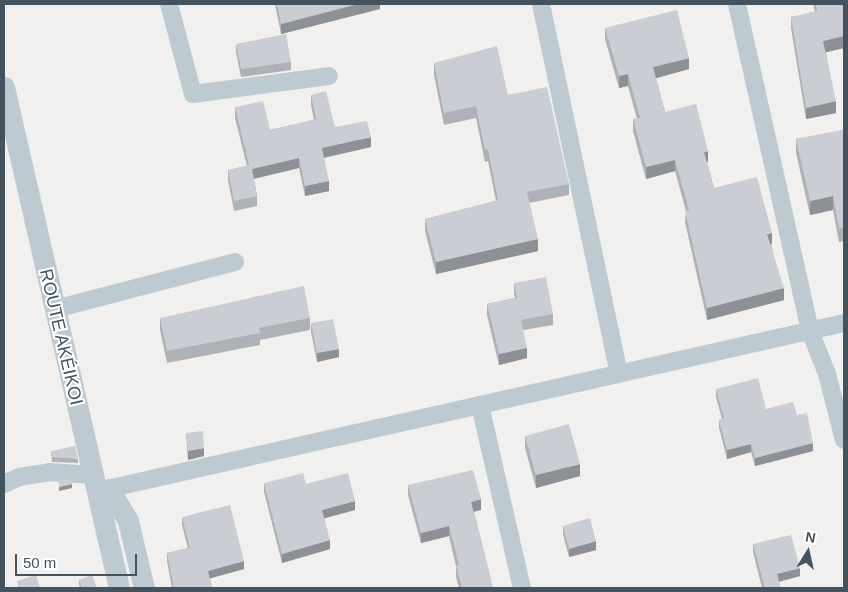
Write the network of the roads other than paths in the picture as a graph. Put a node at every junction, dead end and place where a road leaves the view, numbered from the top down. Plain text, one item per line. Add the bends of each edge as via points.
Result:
1 (169, 4) edge
2 (541, 4) edge
3 (737, 4) edge
4 (329, 76) dead end
5 (4, 87) edge
6 (235, 262) dead end
7 (55, 309) junction
8 (844, 323) edge
9 (810, 331) junction
10 (619, 374) junction
11 (480, 405) junction
12 (844, 440) edge
13 (4, 484) edge
14 (100, 485) junction
15 (119, 588) edge
16 (144, 588) edge
17 (522, 588) edge

1 - 4 street via 193,94
2 - 10 street
3 - 9 street
5 - 7 street, ROUTE AKÉIKOI
6 - 7 street
7 - 14 street, ROUTE AKÉIKOI
8 - 9 street
9 - 10 street
9 - 12 street via 828,374
10 - 11 street
11 - 14 street
11 - 17 street
13 - 14 street via 19,477 49,472
14 - 15 street, ROUTE AKÉIKOI
14 - 16 street, ROUTE AKÉIKOI via 128,520

